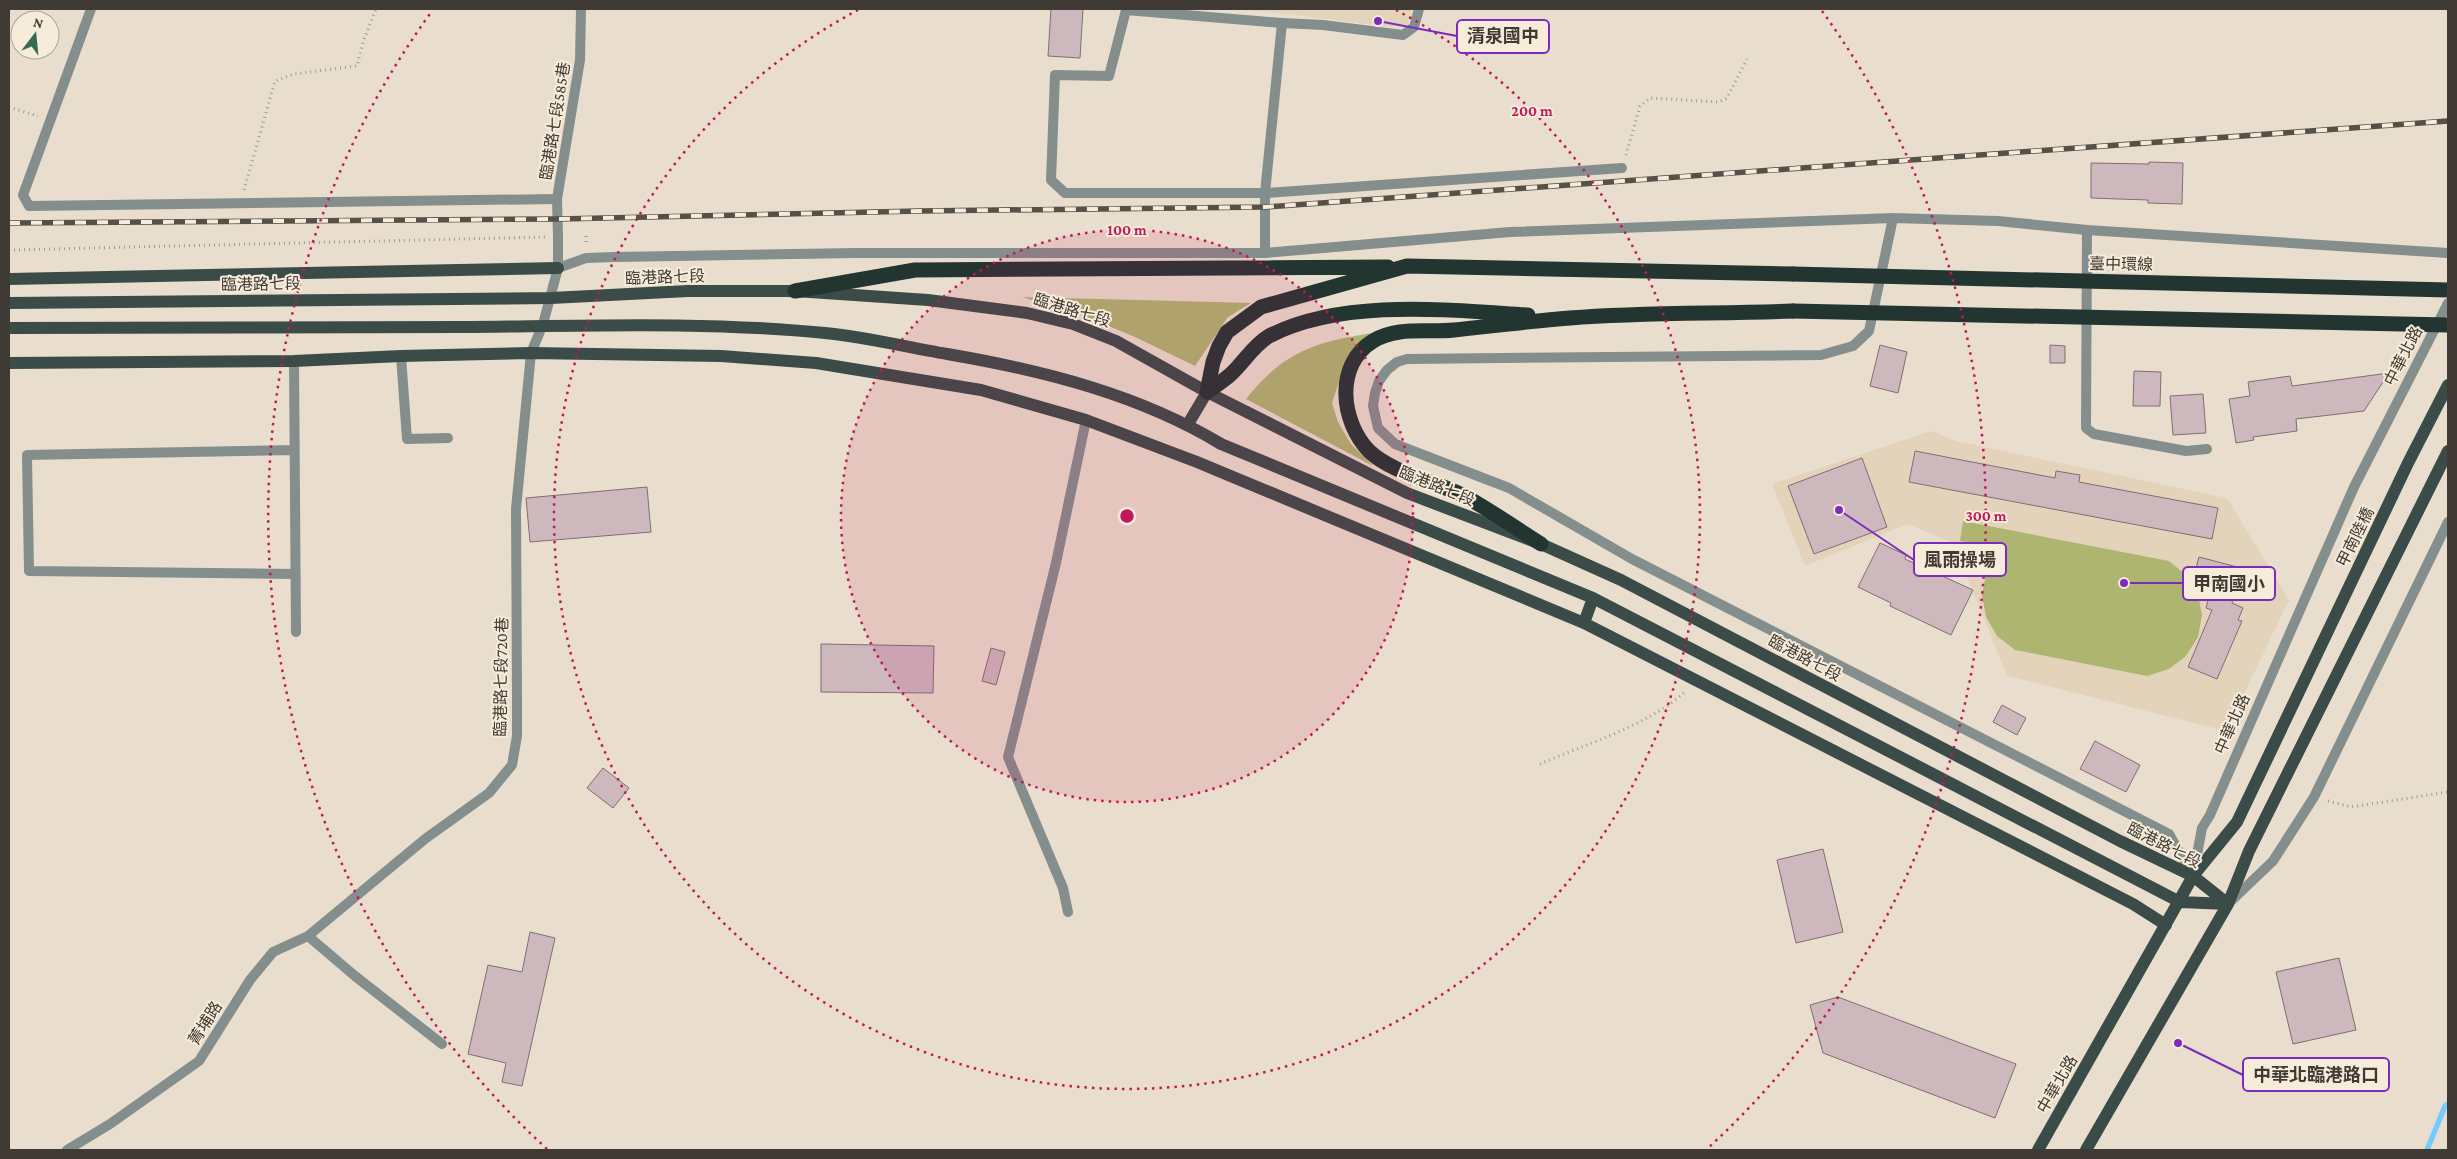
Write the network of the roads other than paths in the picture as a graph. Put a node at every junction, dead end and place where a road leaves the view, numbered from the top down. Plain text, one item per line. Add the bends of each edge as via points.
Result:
1 (91, 9) edge
2 (580, 9) edge
3 (1419, 9) edge
4 (1282, 23) junction
5 (1622, 168) road end
6 (1265, 193) junction
7 (557, 199) junction
8 (1893, 218) junction
9 (2087, 230) junction
10 (1265, 253) junction
11 (2448, 253) edge
12 (1407, 266) junction
13 (558, 268) junction
14 (9, 279) edge
15 (2448, 290) edge
16 (795, 291) junction
17 (551, 298) junction
18 (9, 303) edge
19 (2448, 303) edge
20 (1571, 318) junction
21 (543, 324) junction
22 (2448, 325) edge
23 (9, 328) edge
24 (531, 353) junction
25 (401, 356) junction
26 (294, 361) junction
27 (9, 362) edge
28 (2448, 384) edge
29 (1207, 392) junction
30 (1086, 420) junction
31 (1188, 424) junction
32 (448, 438) dead end
33 (2207, 449) dead end
34 (293, 450) junction
35 (2448, 451) edge
36 (2448, 522) edge
37 (1541, 544) junction
38 (296, 574) junction
39 (1593, 598) junction
40 (1584, 623) junction
41 (296, 632) dead end
42 (2194, 876) junction
43 (2180, 902) junction
44 (2228, 904) junction
45 (1068, 912) dead end
46 (2166, 925) junction
47 (308, 936) junction
48 (442, 1044) dead end
49 (67, 1150) edge
50 (2038, 1150) edge
51 (2086, 1150) edge

1 - 7 street via 23,195 29,206
2 - 7 street, 臨港路七段585巷 via 580,60
3 - 4 street via 1414,27 1403,35
4 - 6 street
4 - 6 street via 1126,10 1110,76 1055,75 1051,180 1065,193
5 - 6 street
6 - 10 street
7 - 13 street, 臨港路七段585巷
8 - 9 street via 1998,221
8 - 10 street via 1510,232
8 - 42 street via 1869,331 1853,346 1821,355 1407,359 1397,362 1379,381 1373,406 1378,428 1395,444 1509,488 1641,564 2169,834
9 - 11 street
9 - 33 street via 2086,428 2094,434 2186,451
10 - 13 street via 856,253 615,257 586,258
12 - 15 highway, 臺中環線, bridge
12 - 16 highway, 臺中環線 via 915,270
12 - 29 highway via 1261,307 1227,332 1218,346
13 - 14 main road, 臨港路七段
13 - 17 street, 臨港路七段720巷
16 - 17 main road, 臨港路七段 via 688,291
16 - 29 main road, 臨港路七段 via 928,300 1027,313 1073,324 1116,341
17 - 18 main road, 臨港路七段
17 - 21 street, 臨港路七段720巷
19 - 42 street, 中華北路 via 2354,487 2202,828
20 - 22 highway, bridge via 1793,311
20 - 29 highway via 1446,310 1362,312 1326,317 1268,337 1233,373
20 - 37 highway via 1441,331 1406,330 1373,341 1363,350 1349,374 1346,390 1345,406 1351,424 1370,452 1467,498
21 - 23 main road
21 - 24 street, 臨港路七段720巷
21 - 31 main road via 826,333 992,362 1076,381
24 - 25 main road
24 - 30 main road via 721,356 816,363 981,390
24 - 47 street, 臨港路七段720巷 via 516,509 517,695 512,765 489,793 425,839
25 - 26 main road
25 - 32 street via 407,439
26 - 27 main road
26 - 34 street
28 - 42 main road, 甲南陸橋 via 2236,822
29 - 31 main road
29 - 37 main road, 臨港路七段 via 1407,493
30 - 40 main road via 1197,462
30 - 45 street via 1056,563 1008,757 1063,888
31 - 39 main road via 1221,444
34 - 38 street
34 - 38 street via 27,455 28,571
35 - 44 main road via 2249,851
36 - 44 street via 2314,796 2273,861
37 - 42 main road, 臨港路七段 via 1621,580 2120,841
38 - 41 street
39 - 40 main road
39 - 43 main road
40 - 46 main road via 2133,904
42 - 43 main road, 中華北路
42 - 44 main road, 臨港路七段
43 - 44 main road
43 - 46 main road, 中華北路
44 - 51 main road
46 - 50 main road, 中華北路
47 - 48 street
47 - 49 street, 菁埔路 via 273,952 250,980 199,1060 110,1124

